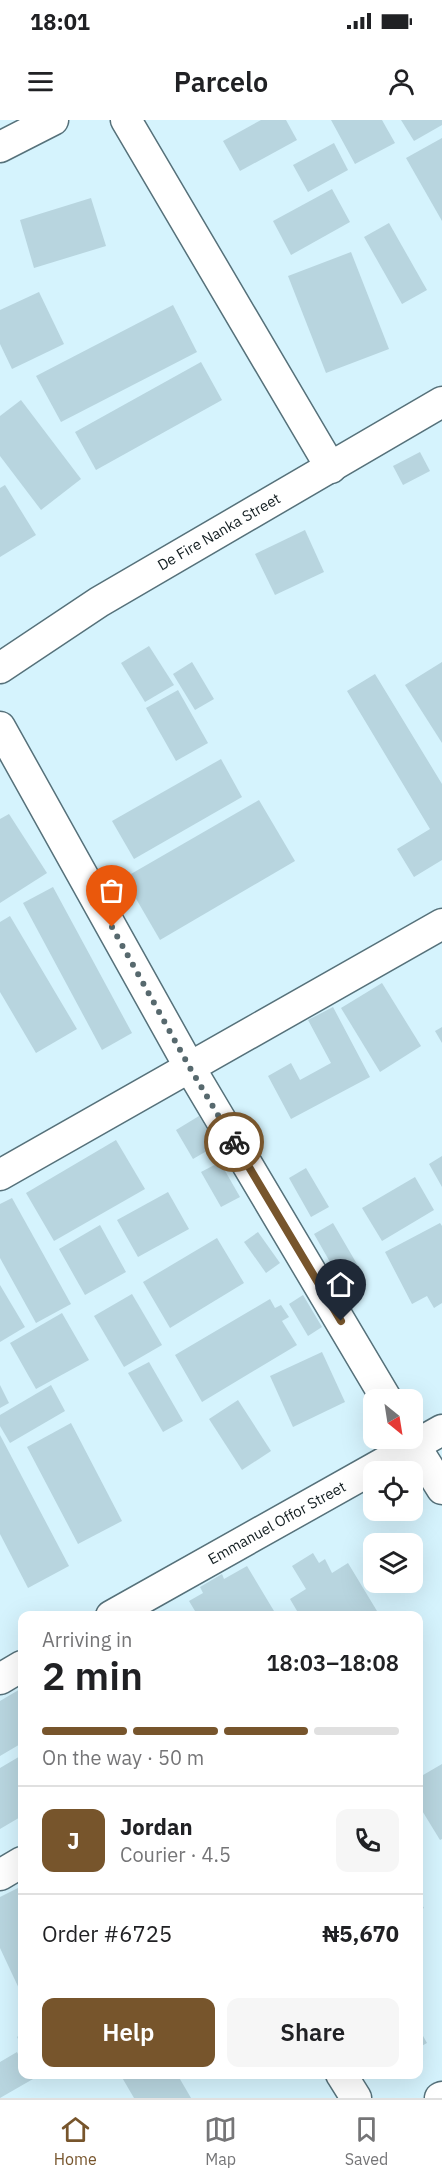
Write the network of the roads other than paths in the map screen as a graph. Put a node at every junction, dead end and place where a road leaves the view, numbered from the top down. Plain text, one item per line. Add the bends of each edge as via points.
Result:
1 (53, 120) edge
2 (126, 120) edge
3 (0, 147) edge
4 (442, 402) edge
5 (331, 468) junction
6 (0, 668) edge
7 (0, 727) edge
8 (442, 924) edge
9 (190, 1068) junction
10 (0, 1175) edge
11 (380, 1389) edge
12 (442, 1430) edge
13 (423, 1438) edge
14 (401, 1449) edge
15 (417, 1449) edge
16 (442, 1489) edge
17 (120, 1611) edge
18 (18, 1668) edge
19 (0, 1679) edge
20 (18, 1864) edge
21 (0, 1875) edge
22 (344, 2079) edge
23 (356, 2098) edge

1 - 3 street
2 - 5 street
4 - 5 street, De Fire Nanka Street
5 - 6 street, De Fire Nanka Street via 99,602
7 - 9 street
8 - 9 street
9 - 10 street
9 - 11 street
12 - 13 street, Emmanuel Offor Street
14 - 17 street, Emmanuel Offor Street
15 - 16 street
18 - 19 street
20 - 21 street
22 - 23 street

